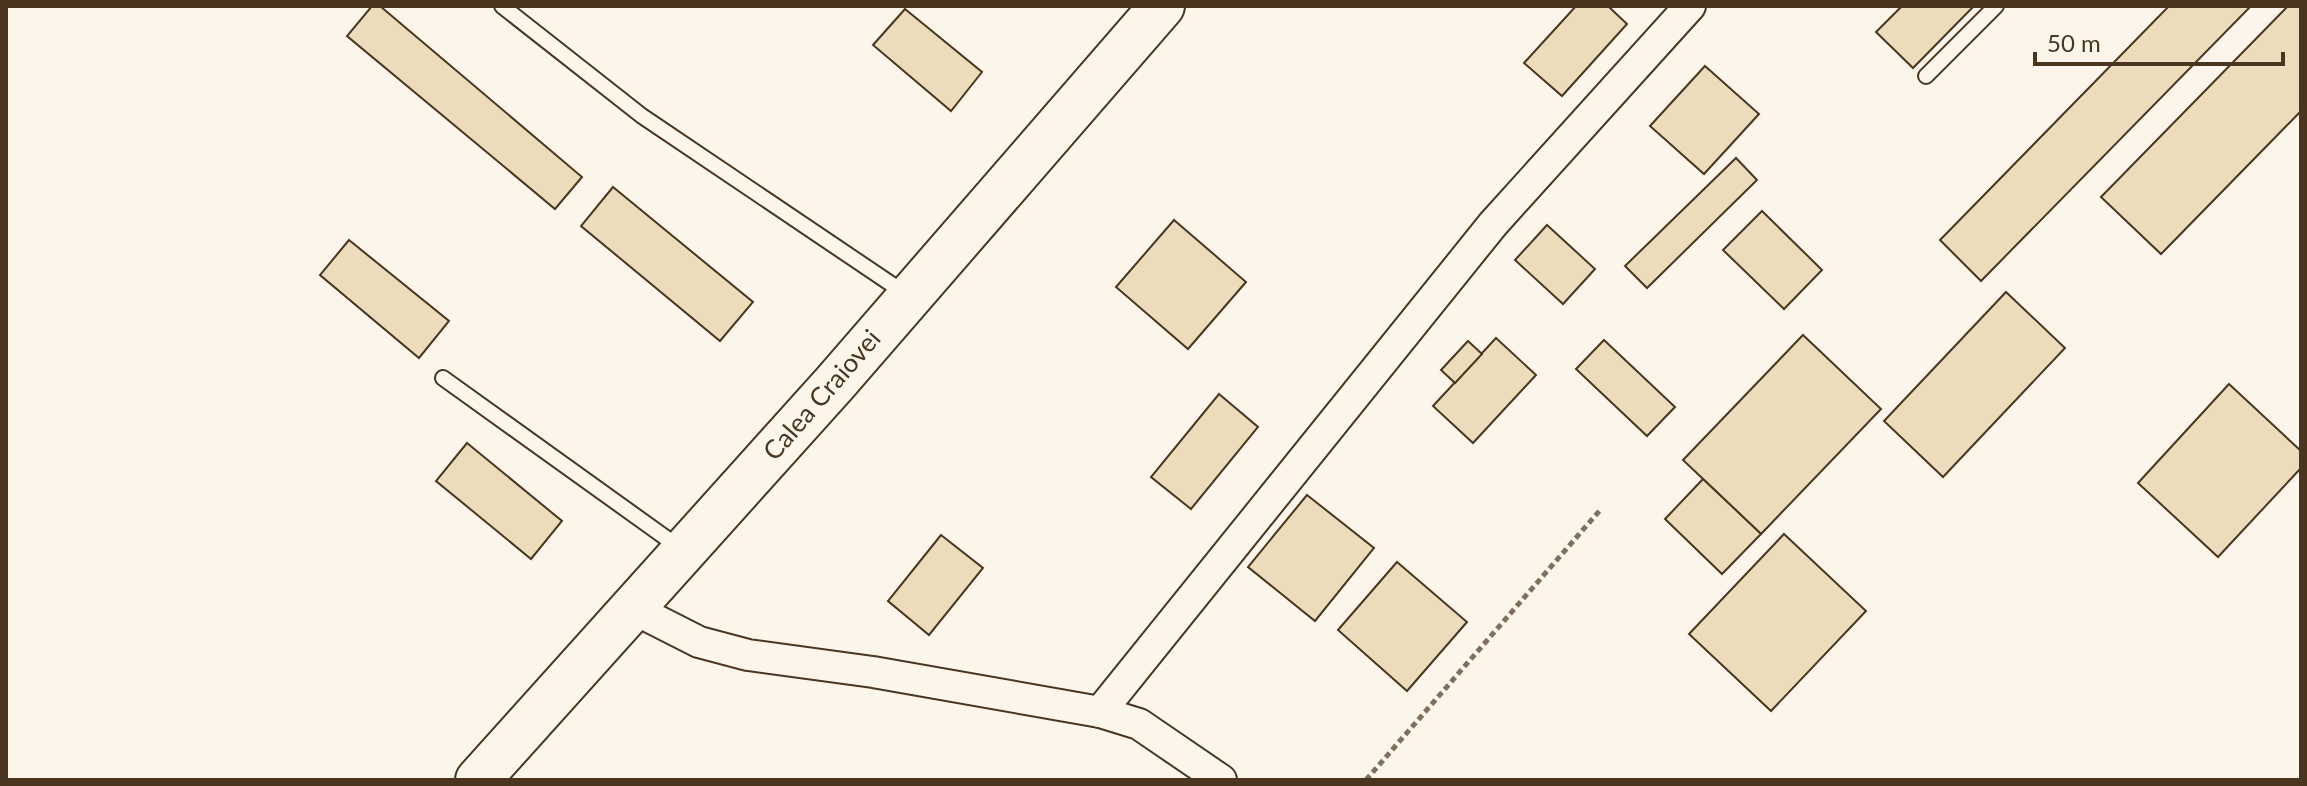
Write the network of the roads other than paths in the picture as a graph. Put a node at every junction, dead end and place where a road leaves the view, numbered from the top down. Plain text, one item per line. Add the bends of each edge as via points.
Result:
1 (502, 6) edge
2 (1162, 6) edge
3 (1690, 6) edge
4 (1996, 6) edge
5 (1926, 76) dead end
6 (909, 296) junction
7 (443, 378) dead end
8 (684, 550) junction
9 (632, 608) junction
10 (1100, 712) junction
11 (478, 780) edge
12 (1221, 780) edge

1 - 6 lane via 642,116
2 - 6 main road, Calea Craiovei
3 - 10 street via 1493,224
4 - 5 lane
6 - 8 main road, Calea Craiovei
7 - 8 lane
8 - 9 main road, Calea Craiovei
9 - 10 street via 699,642 748,655
9 - 11 main road, Calea Craiovei
10 - 12 street via 1139,724

